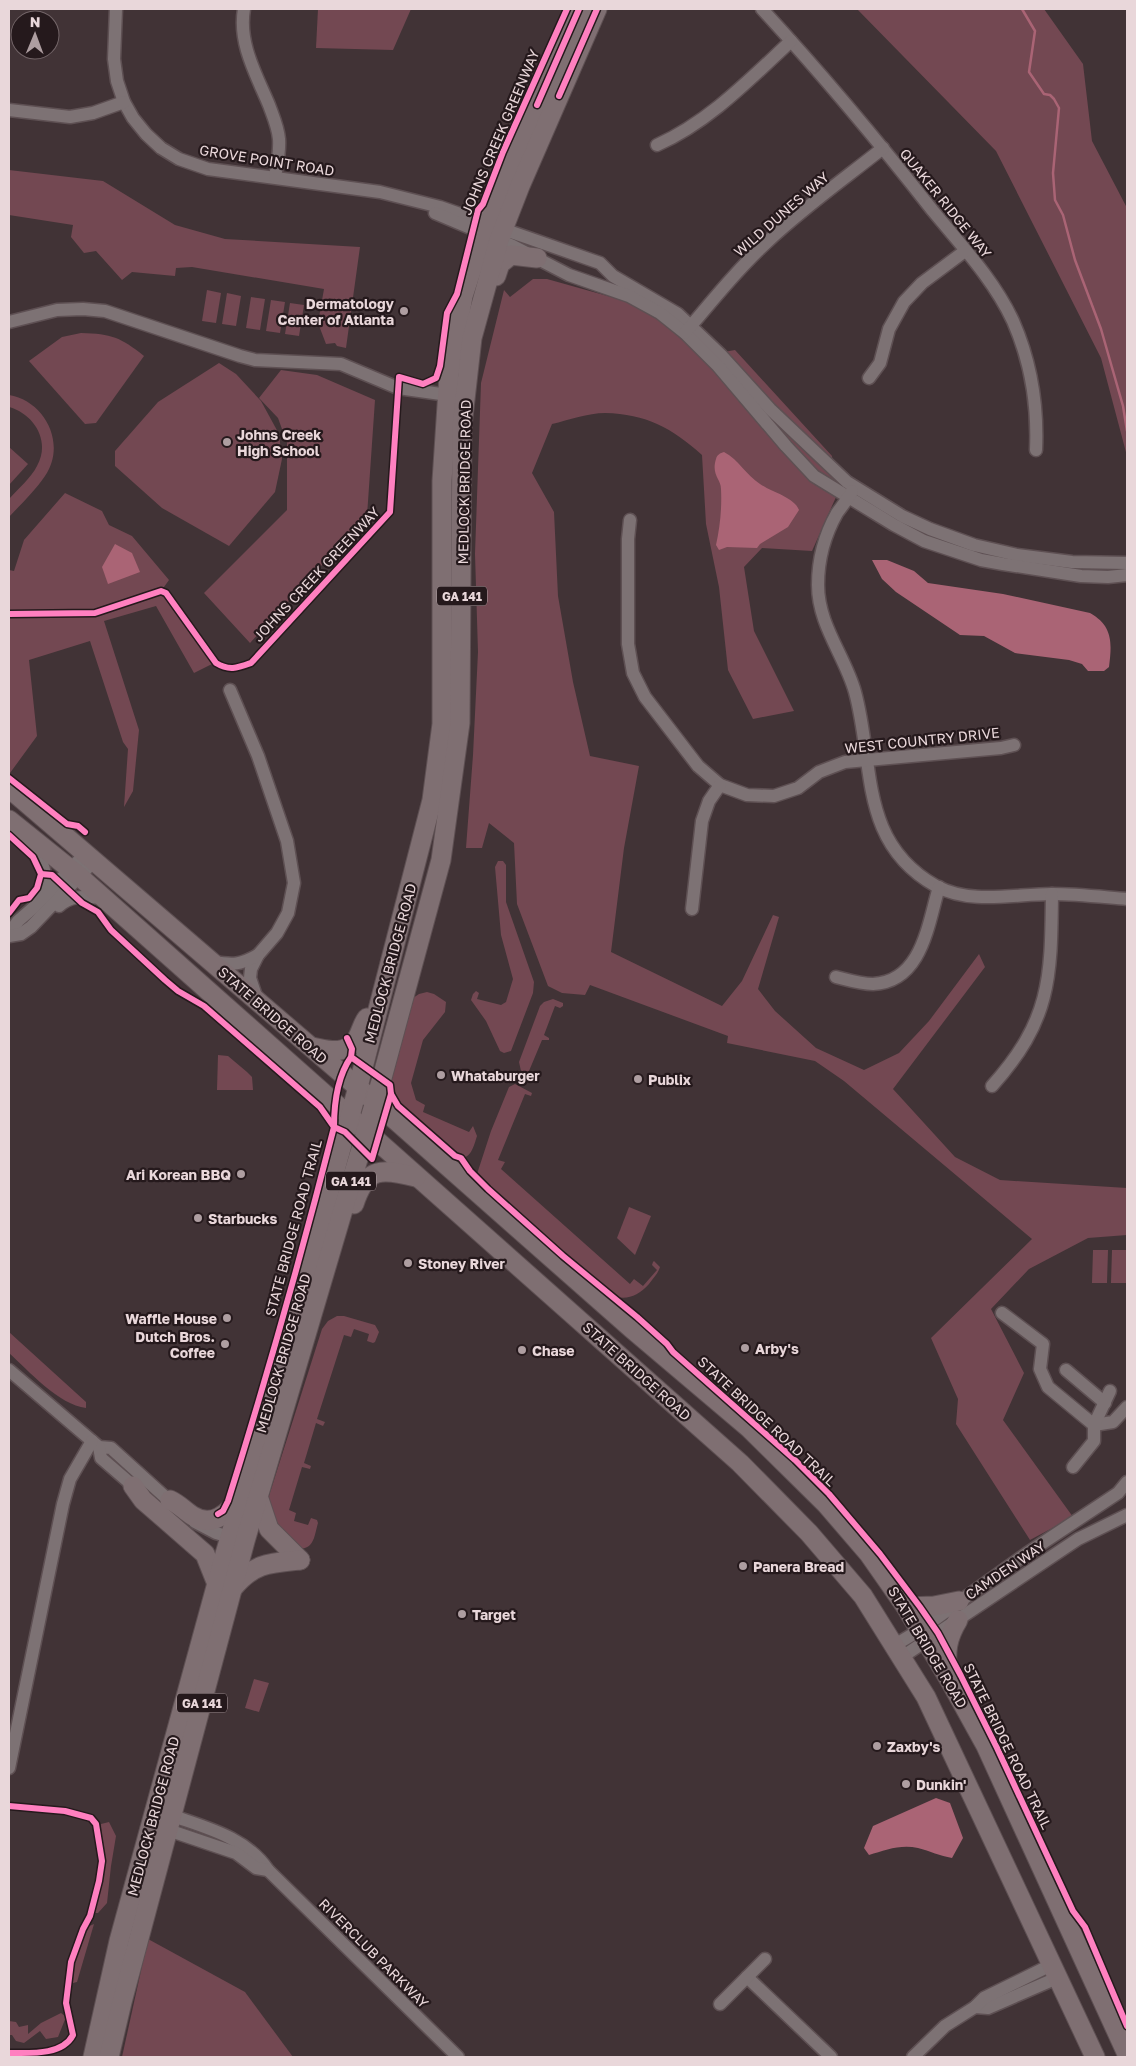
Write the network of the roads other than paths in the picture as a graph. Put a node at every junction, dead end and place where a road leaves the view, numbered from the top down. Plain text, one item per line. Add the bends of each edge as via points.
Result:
1 (116, 9) edge
2 (244, 9) edge
3 (578, 9) edge
4 (597, 9) edge
5 (762, 9) edge
6 (792, 41) junction
7 (124, 102) junction
8 (9, 110) edge
9 (657, 145) dead end
10 (883, 148) junction
11 (275, 177) junction
12 (494, 231) junction
13 (965, 251) junction
14 (537, 258) junction
15 (9, 322) edge
16 (688, 330) junction
17 (869, 378) dead end
18 (457, 393) junction
19 (1036, 450) dead end
20 (851, 492) junction
21 (630, 520) dead end
22 (1127, 563) edge
23 (1127, 575) edge
24 (230, 690) dead end
25 (1014, 745) dead end
26 (867, 760) junction
27 (720, 785) junction
28 (9, 788) edge
29 (9, 820) edge
30 (30, 837) junction
31 (90, 857) junction
32 (76, 873) junction
33 (939, 887) junction
34 (1052, 894) junction
35 (102, 898) junction
36 (1127, 899) edge
37 (692, 909) dead end
38 (38, 912) junction
39 (9, 935) edge
40 (258, 955) junction
41 (212, 962) junction
42 (836, 977) dead end
43 (258, 1002) junction
44 (377, 1013) junction
45 (310, 1046) junction
46 (992, 1086) dead end
47 (358, 1087) junction
48 (375, 1102) junction
49 (349, 1117) junction
50 (366, 1131) junction
51 (418, 1178) junction
52 (336, 1232) junction
53 (1002, 1313) dead end
54 (9, 1370) edge
55 (1066, 1370) dead end
56 (1127, 1406) edge
57 (1094, 1425) junction
58 (96, 1444) junction
59 (1073, 1467) dead end
60 (133, 1486) junction
61 (1125, 1490) edge
62 (250, 1496) junction
63 (170, 1500) junction
64 (1127, 1515) edge
65 (236, 1543) junction
66 (225, 1586) junction
67 (906, 1607) junction
68 (958, 1611) junction
69 (923, 1636) junction
70 (899, 1651) junction
71 (949, 1679) junction
72 (9, 1768) edge
73 (170, 1823) junction
74 (765, 1959) dead end
75 (1054, 1971) junction
76 (747, 1977) junction
77 (720, 2004) dead end
78 (975, 2007) junction
79 (1127, 2054) edge
80 (93, 2057) edge
81 (110, 2057) edge
82 (458, 2057) edge
83 (831, 2057) edge
84 (913, 2057) edge
85 (1094, 2057) edge

1 - 7 street, GROVE POINT ROAD via 114,59
2 - 11 street via 242,31 246,49 279,138
3 - 12 highway, MEDLOCK BRIDGE ROAD / GA 141
4 - 12 highway, MEDLOCK BRIDGE ROAD / GA 141 via 520,186
5 - 6 street, QUAKER RIDGE WAY
6 - 9 street via 714,111
6 - 10 street, QUAKER RIDGE WAY
7 - 8 street via 70,117
7 - 11 street, GROVE POINT ROAD via 146,134 179,159 208,169
10 - 13 street, QUAKER RIDGE WAY
10 - 16 street, WILD DUNES WAY via 767,242
11 - 12 street, GROVE POINT ROAD via 380,192 440,207
12 - 14 street
12 - 16 street via 579,254 600,263 613,276 678,314
12 - 18 highway, MEDLOCK BRIDGE ROAD / GA 141
13 - 17 street via 922,283 904,302 889,329 880,363
13 - 19 street, QUAKER RIDGE WAY via 1000,298 1022,343 1034,392
14 - 16 street via 569,275 629,296
14 - 18 highway, MEDLOCK BRIDGE ROAD via 510,255 500,264 471,383
15 - 18 street via 57,310 83,308 105,311 255,360 341,364 398,388
16 - 20 street via 814,476
18 - 44 highway, MEDLOCK BRIDGE ROAD / GA 141 via 442,481 442,724 432,800
18 - 48 highway, MEDLOCK BRIDGE ROAD / GA 141 via 462,426 460,723 440,860
20 - 22 street via 930,529 974,545 1017,556
20 - 23 street via 924,540 981,560 1081,576
20 - 26 street via 826,535 819,560 818,587 825,623 855,692
21 - 27 street, WEST COUNTRY DRIVE via 628,644 633,673 645,697 698,766
24 - 40 street via 258,756 287,841 294,883 288,913 277,933
25 - 26 street, WEST COUNTRY DRIVE
26 - 27 street, WEST COUNTRY DRIVE via 832,766 798,788 774,796 747,795
26 - 33 street via 876,812 887,840 910,868
27 - 37 street via 709,801 702,821
28 - 31 highway, STATE BRIDGE ROAD
29 - 30 highway, STATE BRIDGE ROAD
30 - 32 highway, STATE BRIDGE ROAD
30 - 38 street via 46,869
31 - 32 street
31 - 41 highway, STATE BRIDGE ROAD
32 - 35 highway, STATE BRIDGE ROAD
32 - 38 street
33 - 34 street via 981,898
33 - 42 street via 921,949 906,971 875,984
34 - 36 street
34 - 46 street via 1051,962 1043,1002 1024,1046
35 - 38 street via 76,896 51,915
35 - 49 highway, STATE BRIDGE ROAD
38 - 39 street via 20,934
40 - 41 street via 235,965
40 - 43 street via 250,978
41 - 43 highway, STATE BRIDGE ROAD
43 - 45 highway, STATE BRIDGE ROAD
44 - 45 highway via 365,1019 357,1039 343,1049 330,1052
44 - 47 highway, MEDLOCK BRIDGE ROAD / GA 141
45 - 47 highway, STATE BRIDGE ROAD
47 - 48 highway, STATE BRIDGE ROAD
47 - 49 highway, MEDLOCK BRIDGE ROAD / GA 141
48 - 50 highway, MEDLOCK BRIDGE ROAD / GA 141
48 - 67 highway, STATE BRIDGE ROAD via 749,1428 826,1504 869,1554
49 - 50 highway, STATE BRIDGE ROAD
49 - 62 highway, MEDLOCK BRIDGE ROAD / GA 141 via 288,1340
50 - 51 highway, STATE BRIDGE ROAD
50 - 52 highway, MEDLOCK BRIDGE ROAD / GA 141
51 - 52 highway via 391,1171 370,1176 360,1186 349,1217
51 - 70 highway, STATE BRIDGE ROAD via 740,1463 815,1540 863,1596
52 - 62 highway, MEDLOCK BRIDGE ROAD / GA 141
53 - 57 street via 1042,1344 1040,1369 1048,1387
54 - 58 street
55 - 57 street via 1108,1397
56 - 57 street via 1113,1422
57 - 59 street via 1094,1440
58 - 60 street via 101,1458
58 - 63 street via 111,1448
58 - 72 street via 70,1480 62,1504
60 - 65 street via 197,1534
60 - 66 highway via 144,1500 205,1554
61 - 68 street, CAMDEN WAY
62 - 63 highway via 224,1516 207,1520 196,1518
62 - 65 highway, MEDLOCK BRIDGE ROAD / GA 141
62 - 66 highway via 269,1529 300,1560 270,1562
63 - 65 street via 192,1520
64 - 68 street, CAMDEN WAY via 1078,1539
65 - 66 highway, MEDLOCK BRIDGE ROAD / GA 141
66 - 73 highway, MEDLOCK BRIDGE ROAD / GA 141
66 - 80 highway, MEDLOCK BRIDGE ROAD / GA 141 via 119,1941
67 - 68 highway via 934,1606
67 - 69 highway, STATE BRIDGE ROAD
68 - 69 street, CAMDEN WAY
68 - 69 street, CAMDEN WAY
68 - 71 highway via 946,1649
69 - 70 street
69 - 71 highway, STATE BRIDGE ROAD
70 - 75 highway, STATE BRIDGE ROAD via 926,1697
71 - 79 highway, STATE BRIDGE ROAD via 986,1746
73 - 81 highway, MEDLOCK BRIDGE ROAD / GA 141
73 - 82 street, RIVERCLUB PARKWAY via 236,1853 256,1868 268,1870
74 - 76 street
75 - 78 street via 1030,1976 984,1998
75 - 78 street via 1040,1986 988,2008
75 - 85 highway, STATE BRIDGE ROAD
76 - 77 street
76 - 83 street
78 - 84 street via 945,2026

